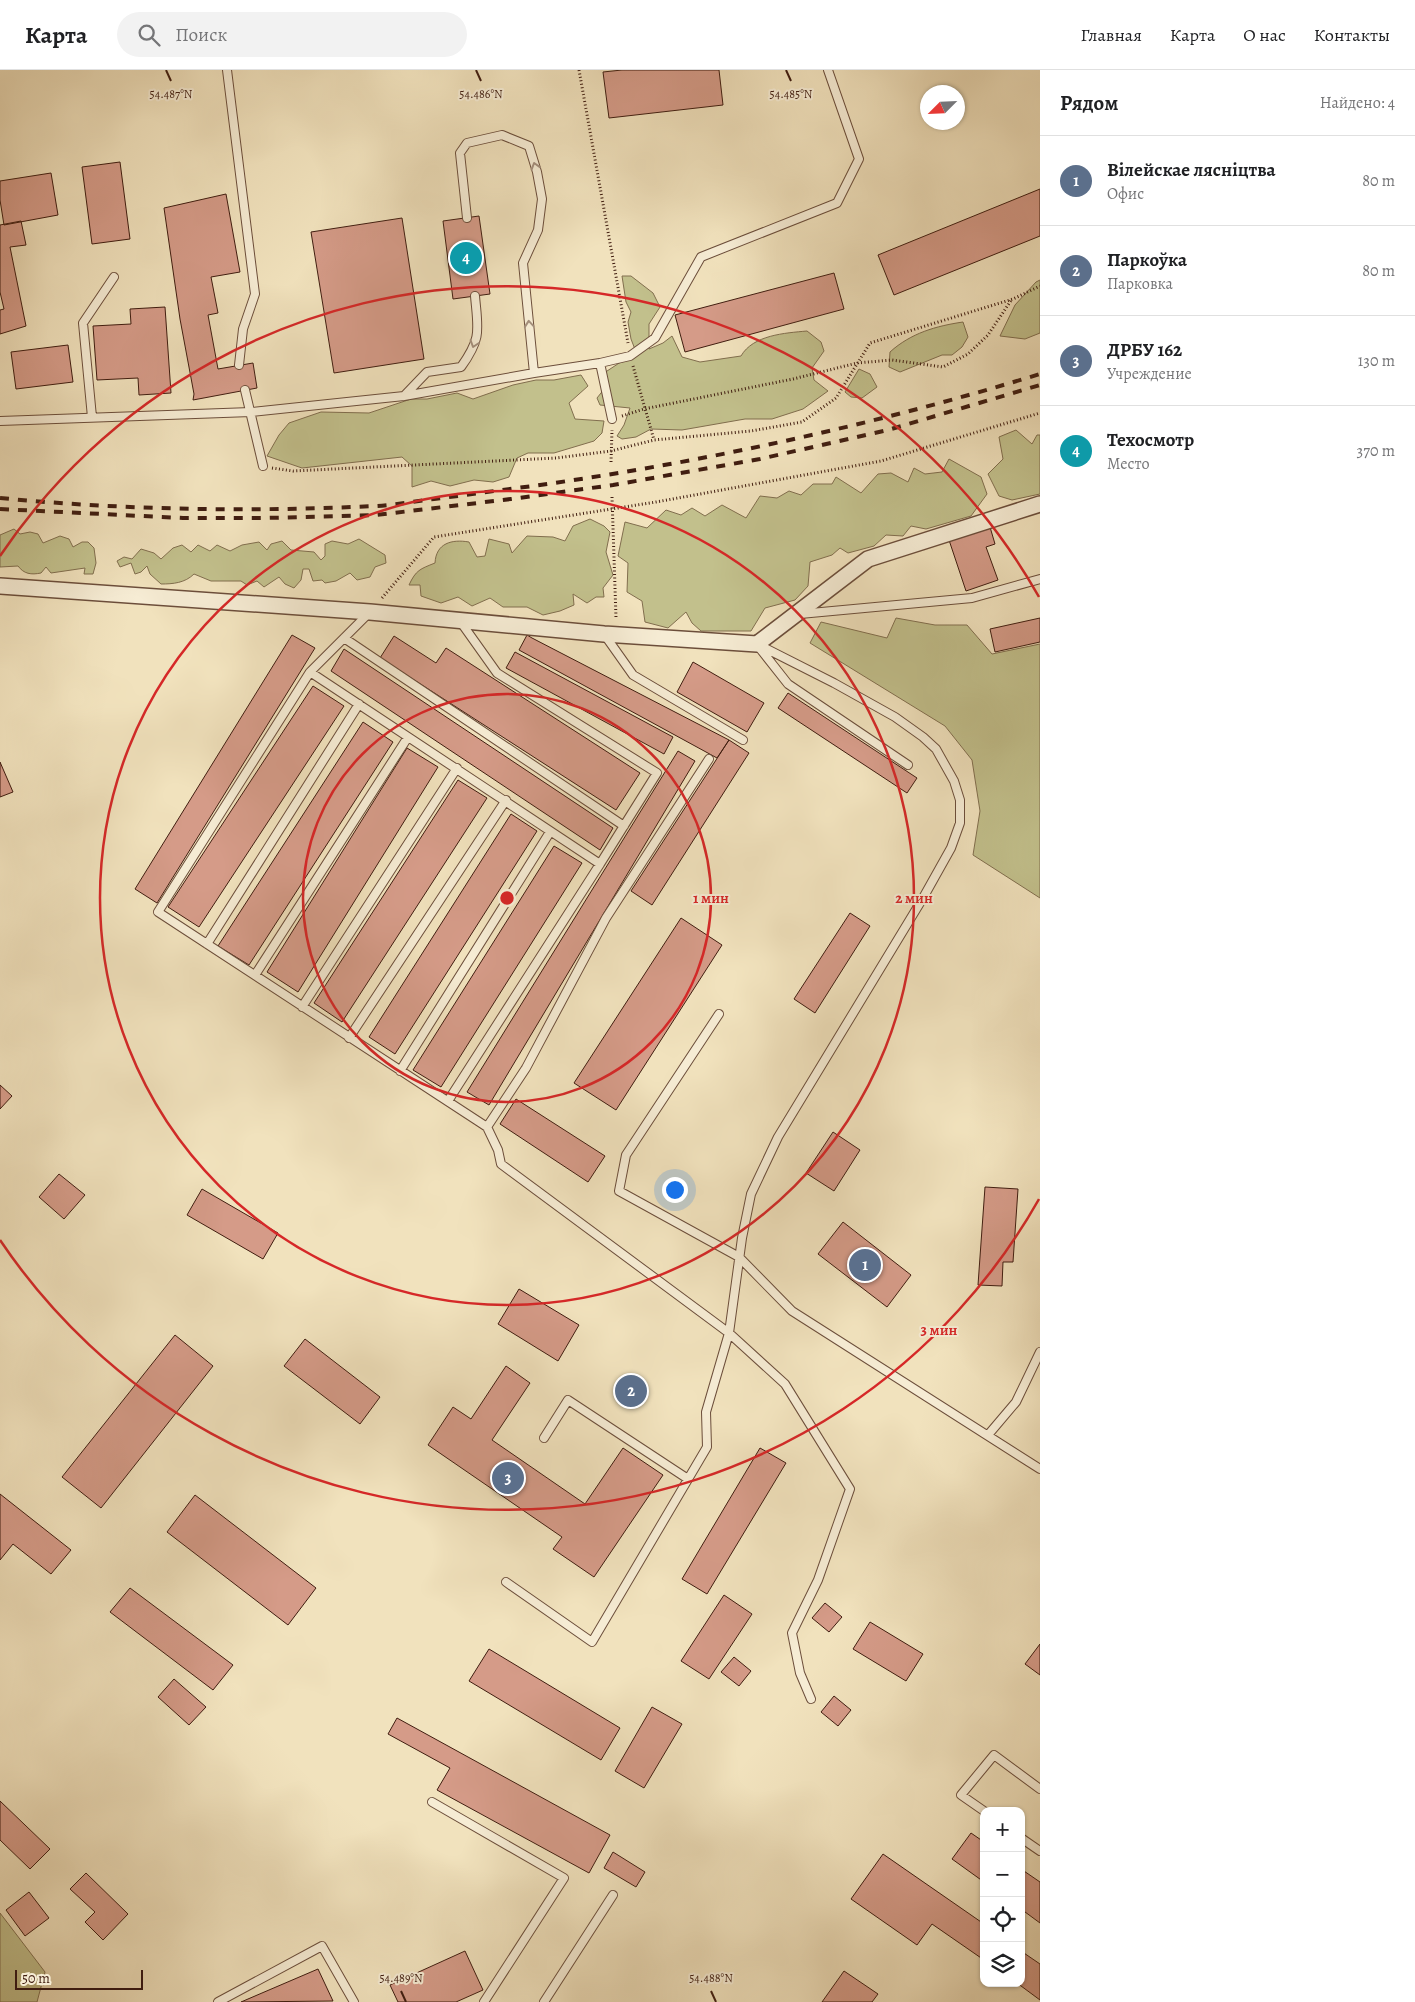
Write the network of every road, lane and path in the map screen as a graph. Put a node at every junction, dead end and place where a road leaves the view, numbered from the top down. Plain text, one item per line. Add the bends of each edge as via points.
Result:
1 (227, 70) edge
2 (578, 70) edge
3 (828, 70) edge
4 (467, 218) dead end
5 (114, 277) dead end
6 (1040, 286) edge
7 (475, 296) dead end
8 (1012, 299) junction
9 (630, 356) junction
10 (600, 363) junction
11 (857, 363) junction
12 (239, 365) dead end
13 (534, 372) junction
14 (245, 390) dead end
15 (404, 396) junction
16 (644, 410) junction
17 (252, 412) junction
18 (1040, 414) edge
19 (92, 417) junction
20 (612, 419) junction
21 (0, 421) edge
22 (654, 440) junction
23 (610, 451) junction
24 (611, 462) dead end
25 (263, 466) joint
26 (612, 496) dead end
27 (1040, 504) edge
28 (613, 509) junction
29 (1040, 579) edge
30 (0, 586) edge
31 (370, 612) junction
32 (796, 614) junction
33 (616, 618) dead end
34 (460, 620) junction
35 (604, 634) junction
36 (344, 638) junction
37 (757, 644) junction
38 (310, 672) junction
39 (359, 704) junction
40 (408, 737) junction
41 (743, 740) dead end
42 (709, 759) dead end
43 (908, 765) dead end
44 (457, 768) junction
45 (506, 800) junction
46 (624, 826) junction
47 (550, 832) junction
48 (600, 864) junction
49 (207, 944) junction
50 (255, 975) junction
51 (302, 1007) junction
52 (719, 1014) dead end
53 (349, 1038) junction
54 (400, 1071) junction
55 (448, 1101) junction
56 (487, 1127) junction
57 (739, 1257) junction
58 (729, 1333) junction
59 (1040, 1352) edge
60 (988, 1435) junction
61 (544, 1438) dead end
62 (1040, 1469) edge
63 (688, 1479) junction
64 (506, 1582) dead end
65 (811, 1699) dead end
66 (1040, 1788) edge
67 (432, 1802) dead end
68 (980, 1808) edge
69 (1025, 1841) edge
70 (1040, 1851) edge
71 (613, 1895) dead end
72 (218, 2002) edge
73 (354, 2002) edge
74 (484, 2002) edge
75 (544, 2002) edge

1 - 12 lane via 255,294 243,329
2 - 9 path
3 - 9 lane via 859,159 836,203 701,257 655,338
13 -> 4 lane via 524,263 538,230 542,199 529,146 502,135 467,143 460,154
5 - 19 lane via 83,323
6 - 8 path
7 -> 15 lane via 478,330 474,349 461,367 427,372
8 - 11 path via 870,342
8 - 11 path via 988,335 968,354 943,367 892,360
9 - 10 lane
9 - 16 path
10 - 13 lane
10 - 20 lane
11 - 16 path
11 - 22 path via 836,398 802,422 751,431
13 - 15 lane
14 - 17 lane
15 - 17 lane
16 - 20 path
16 - 22 path
17 - 19 lane
17 - 25 lane
18 - 28 path via 882,461
19 - 21 lane
20 - 23 path
22 - 23 path
23 - 24 path
23 - 25 path via 556,458 391,467 293,471
26 - 28 path
27 - 32 street via 868,559
28 - 31 path via 434,537
28 - 33 path
29 - 32 lane via 972,598
30 - 31 street
31 - 34 street
31 - 36 lane
32 - 37 street
34 - 35 street
34 - 46 lane via 496,673 657,773
35 - 37 street
35 - 41 lane via 633,674
36 - 38 lane
36 - 46 lane
37 - 43 lane via 788,684
37 - 57 lane via 895,717 923,737 936,749 949,770 958,791 961,811 951,848 778,1137 751,1194
38 - 39 lane
38 - 49 lane via 158,912
39 - 40 lane
39 - 49 lane
40 - 44 lane
40 - 50 lane
42 - 56 lane via 606,918 526,1068
44 - 45 lane
44 - 51 lane
45 - 47 lane
45 - 53 lane
46 - 48 lane
47 - 48 lane
47 - 54 lane
48 - 55 lane
49 - 50 lane
50 - 51 lane
51 - 53 lane
52 - 57 lane via 626,1155 619,1191
53 - 54 lane
54 - 55 lane
55 - 56 lane
56 - 58 lane via 501,1164
57 - 58 lane
57 - 60 lane via 792,1311
58 - 63 lane via 706,1412 707,1447
58 - 65 lane via 785,1384 850,1489 818,1580 792,1633 800,1673
59 - 60 lane via 1016,1402
60 - 62 lane
61 - 63 lane via 568,1400
63 - 64 lane via 592,1642
66 - 68 lane via 994,1755 961,1795
67 - 74 lane via 564,1878
69 - 70 lane
71 - 75 lane
72 - 73 lane via 322,1946

